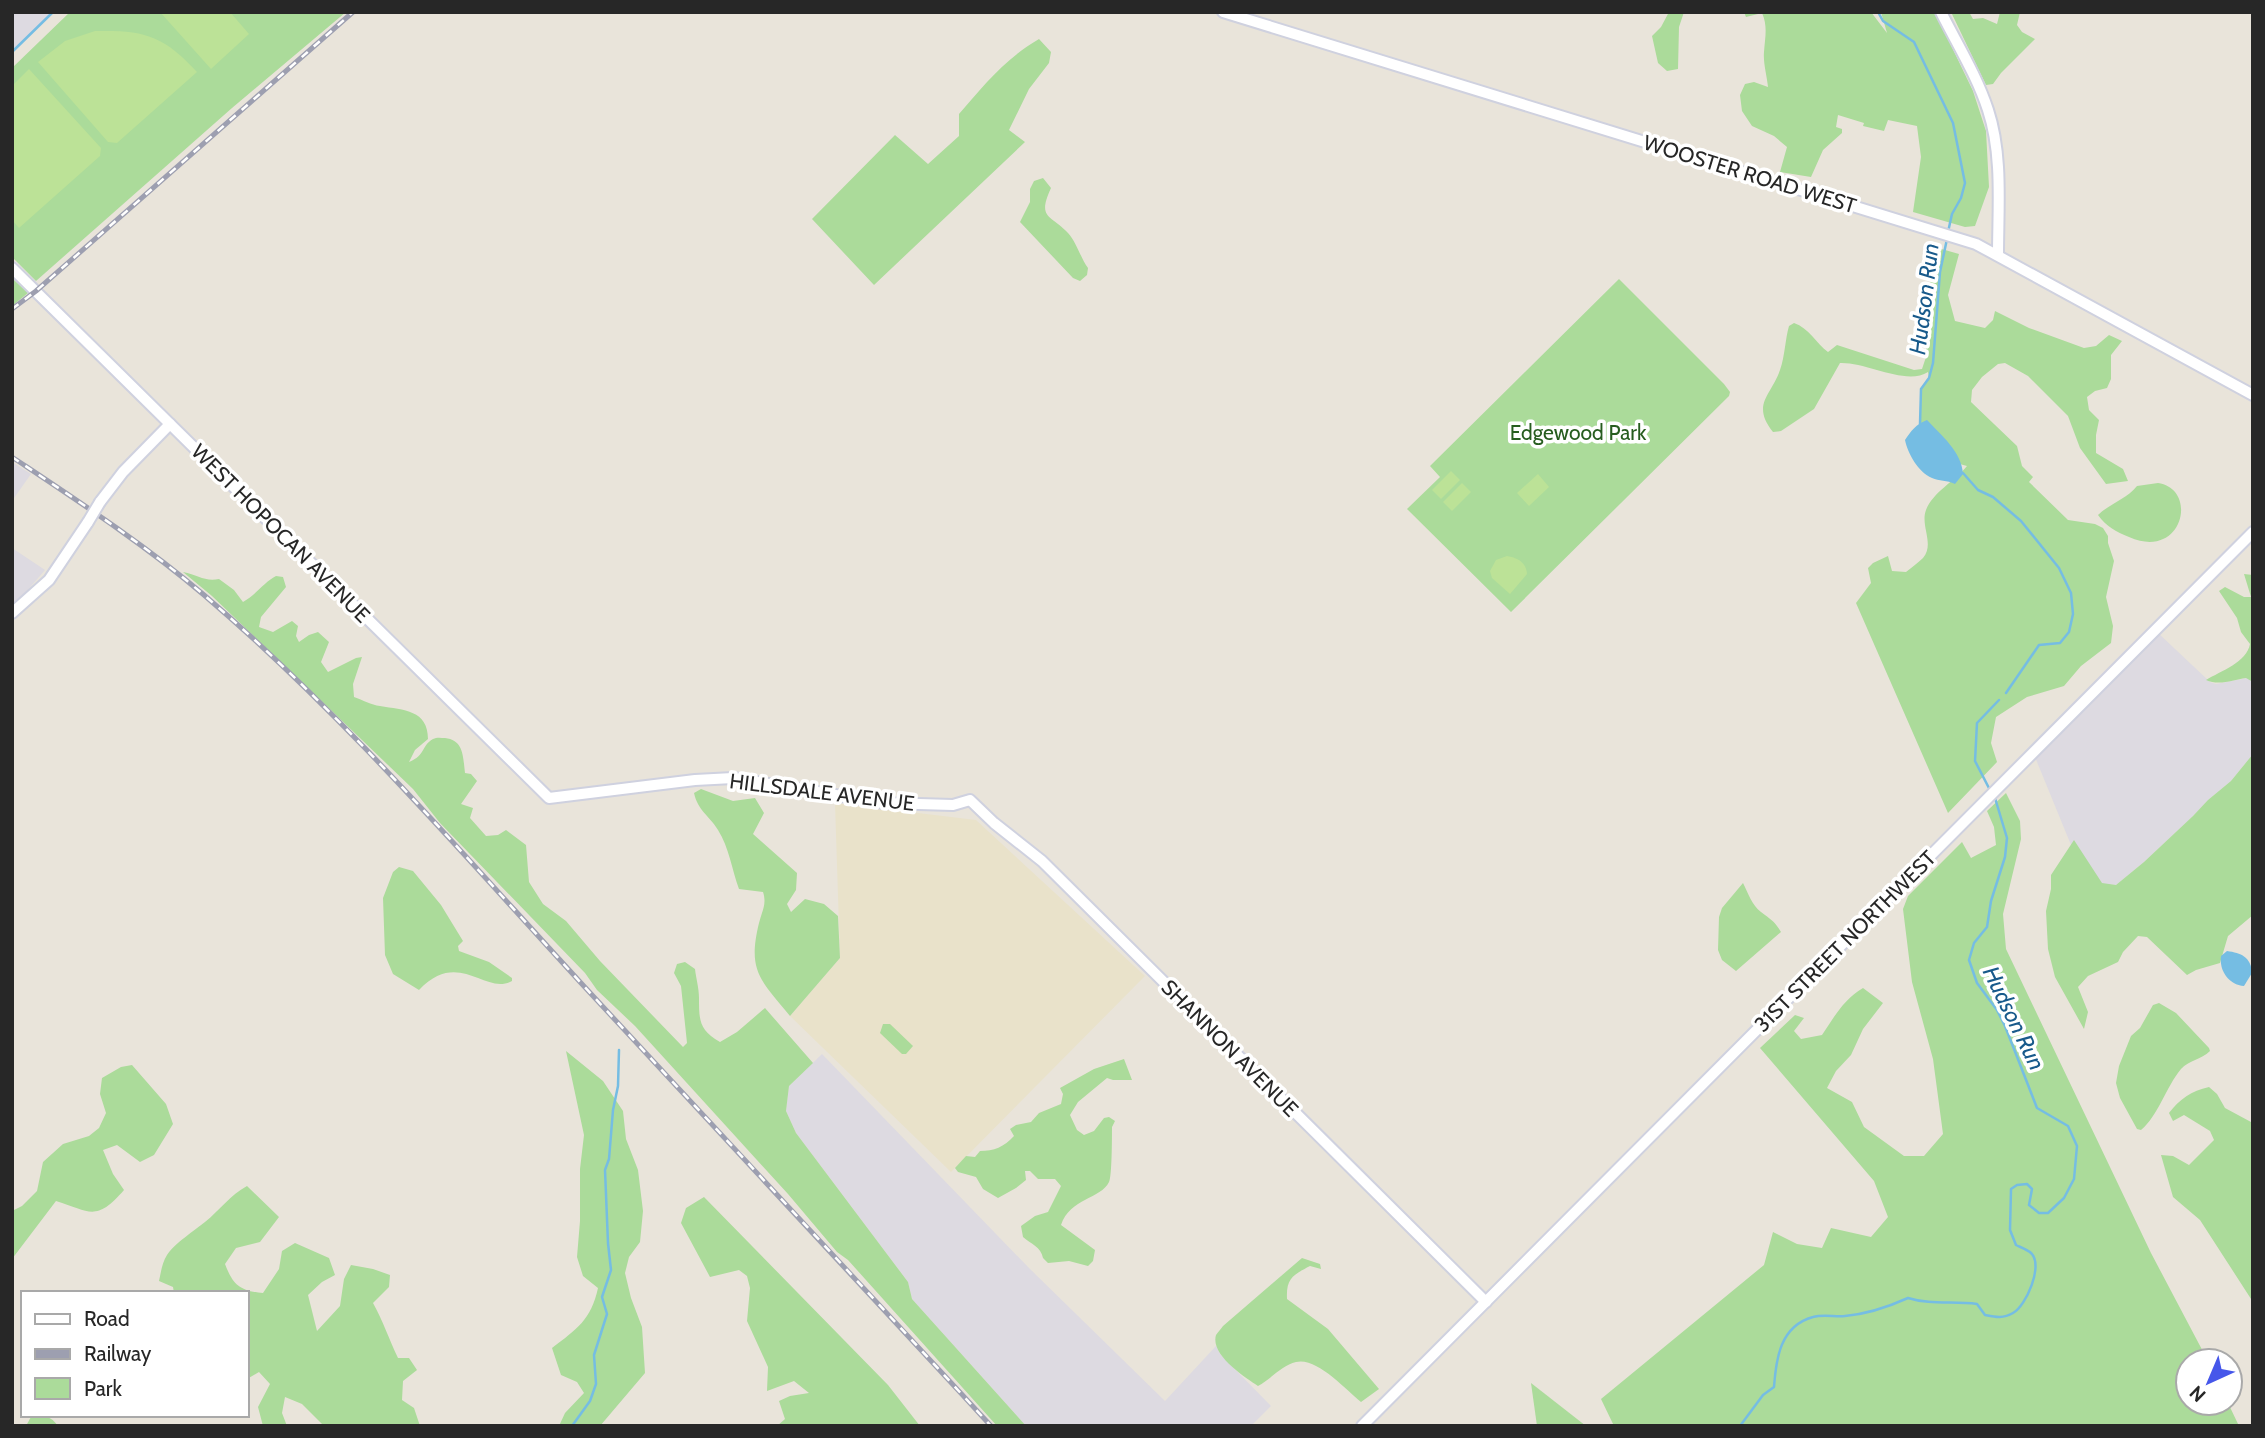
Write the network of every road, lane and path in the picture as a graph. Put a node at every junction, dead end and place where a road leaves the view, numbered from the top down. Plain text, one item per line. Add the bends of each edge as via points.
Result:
1 (1223, 12) edge
2 (1941, 12) edge
3 (1998, 255) junction
4 (12, 268) edge
5 (2253, 395) edge
6 (170, 424) junction
7 (2253, 532) edge
8 (12, 612) edge
9 (549, 798) joint
10 (970, 800) joint
11 (1486, 1302) junction
12 (1362, 1426) edge

1 - 3 main road, WOOSTER ROAD WEST via 1961,238
2 - 3 main road via 1990,119 1996,153
3 - 5 main road, WOOSTER ROAD WEST
4 - 6 main road, WEST HOPOCAN AVENUE
6 - 8 main road, bridge via 123,472 48,580
6 - 9 main road, WEST HOPOCAN AVENUE
7 - 11 main road, 31ST STREET NORTHWEST
9 - 10 main road, HILLSDALE AVENUE via 733,778 884,803 953,805
10 - 11 main road, SHANNON AVENUE via 1042,861
11 - 12 main road, 31ST STREET NORTHWEST

